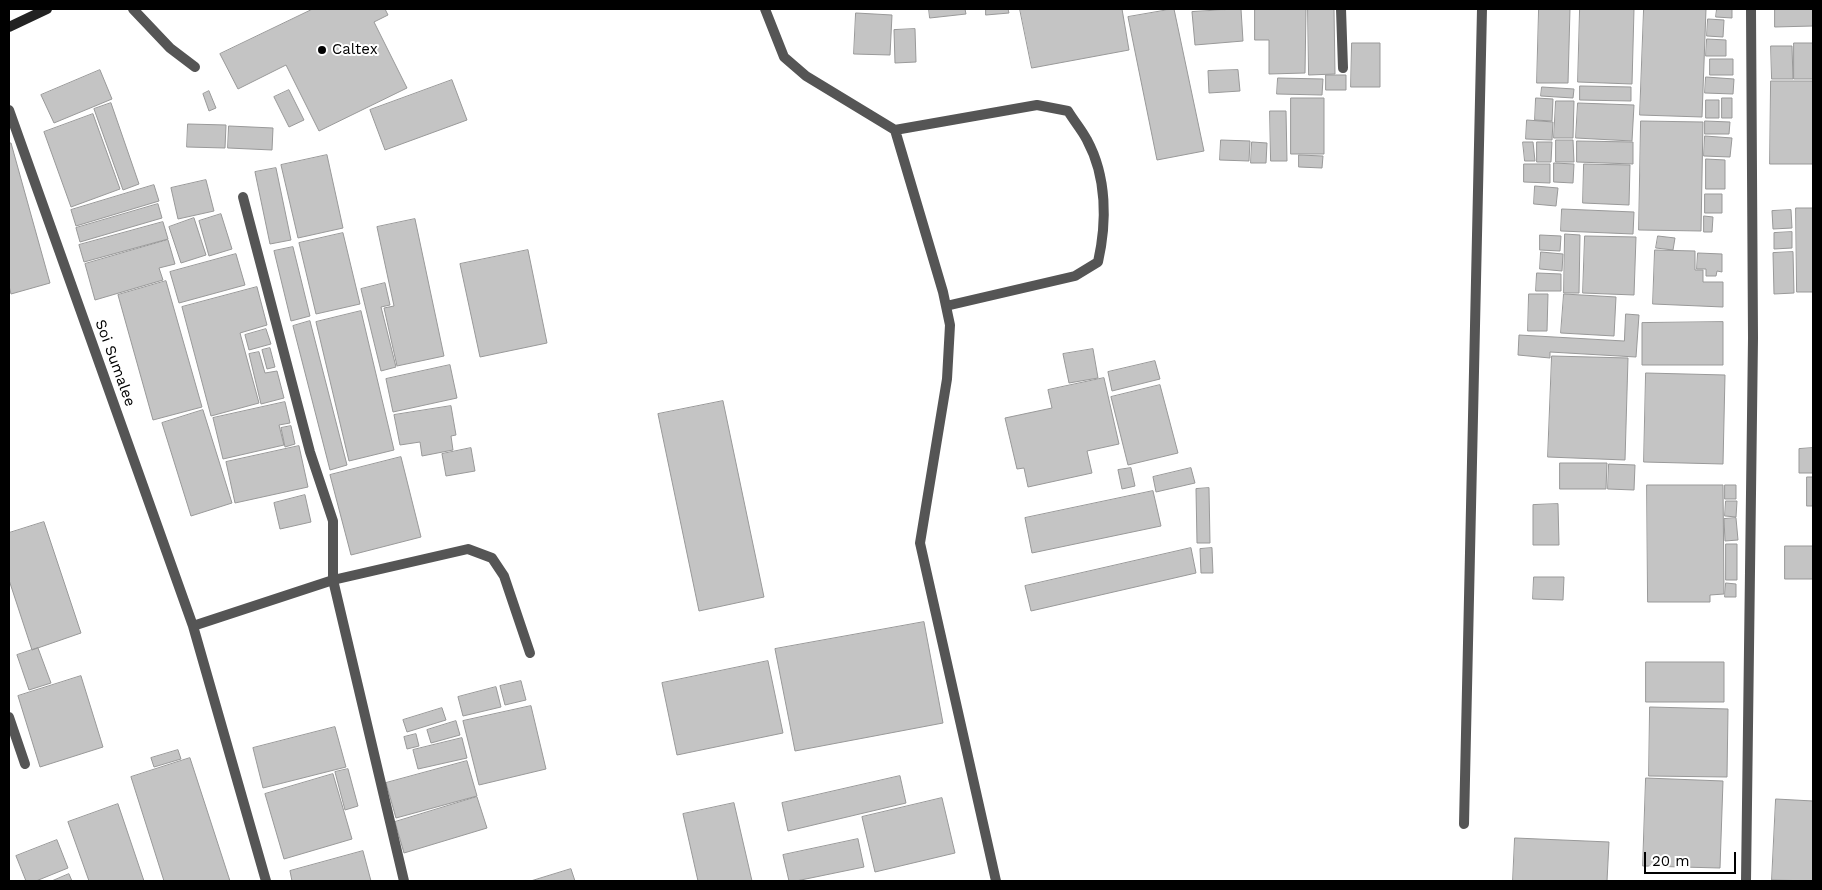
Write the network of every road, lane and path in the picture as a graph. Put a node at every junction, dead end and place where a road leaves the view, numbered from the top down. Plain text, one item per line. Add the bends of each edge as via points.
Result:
1 (47, 9) edge
2 (133, 9) edge
3 (765, 9) edge
4 (1341, 9) edge
5 (1482, 9) edge
6 (1751, 9) edge
7 (9, 27) edge
8 (195, 67) dead end
9 (1343, 68) dead end
10 (9, 110) edge
11 (896, 130) junction
12 (243, 197) dead end
13 (946, 306) junction
14 (333, 580) junction
15 (193, 626) junction
16 (530, 652) dead end
17 (9, 717) edge
18 (25, 764) dead end
19 (1464, 824) dead end
20 (266, 881) edge
21 (404, 881) edge
22 (996, 881) edge
23 (1746, 881) edge

1 - 7 main road
2 - 8 street via 170,48
3 - 11 street via 784,57 806,76
4 - 9 street
5 - 19 street
6 - 23 street via 1753,338
10 - 15 street, Soi Sumalee
11 - 13 street
11 - 13 street via 1037,105 1068,111 1088,141 1103,182 1103,238 1098,262 1075,276
12 - 14 street via 310,452 333,521
13 - 22 street via 950,325 947,379 920,543
14 - 15 street
14 - 16 street via 468,549 492,558 504,576
14 - 21 street
15 - 20 street, Soi Sumalee
17 - 18 street

